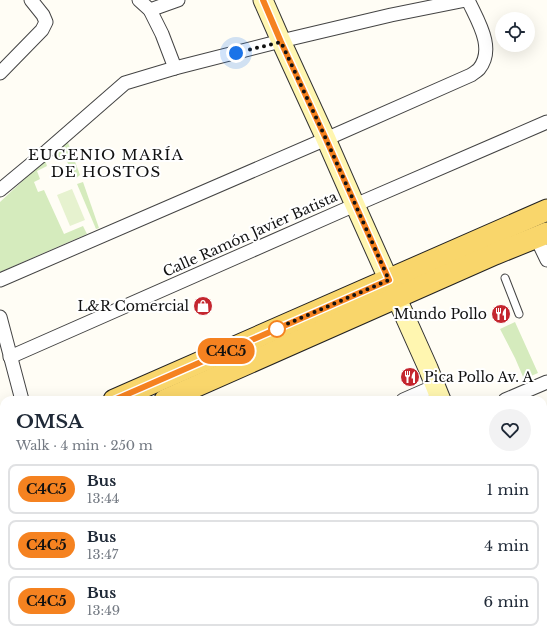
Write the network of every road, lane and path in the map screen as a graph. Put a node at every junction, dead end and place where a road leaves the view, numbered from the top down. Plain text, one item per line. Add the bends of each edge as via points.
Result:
1 (31, 0) edge
2 (139, 0) edge
3 (178, 0) edge
4 (263, 0) edge
5 (467, 0) edge
6 (150, 10) junction
7 (281, 42) junction
8 (175, 68) junction
9 (0, 73) edge
10 (547, 122) edge
11 (326, 139) junction
12 (0, 190) edge
13 (355, 205) junction
14 (538, 226) edge
15 (547, 260) edge
16 (505, 278) dead end
17 (0, 280) edge
18 (393, 289) junction
19 (519, 314) dead end
20 (0, 317) edge
21 (10, 357) junction
22 (547, 382) edge
23 (438, 393) edge
24 (21, 396) edge
25 (124, 396) edge
26 (173, 396) edge
27 (423, 396) edge
28 (526, 396) edge

1 - 9 street via 46,22 42,30
2 - 6 street
3 - 6 street
4 - 7 main road
5 - 7 street
5 - 11 street via 486,42 484,59 479,69 465,78
6 - 8 street
7 - 8 street
7 - 11 main road
8 - 12 street via 125,83
10 - 13 street, Calle Ramón Javier Batista
11 - 13 main road
11 - 17 street
13 - 18 main road
13 - 21 street, Calle Ramón Javier Batista
14 - 15 street
14 - 18 main road
16 - 19 lane
18 - 23 main road
18 - 25 main road
18 - 26 main road
20 - 21 street
21 - 24 street
22 - 28 street
23 - 27 street

